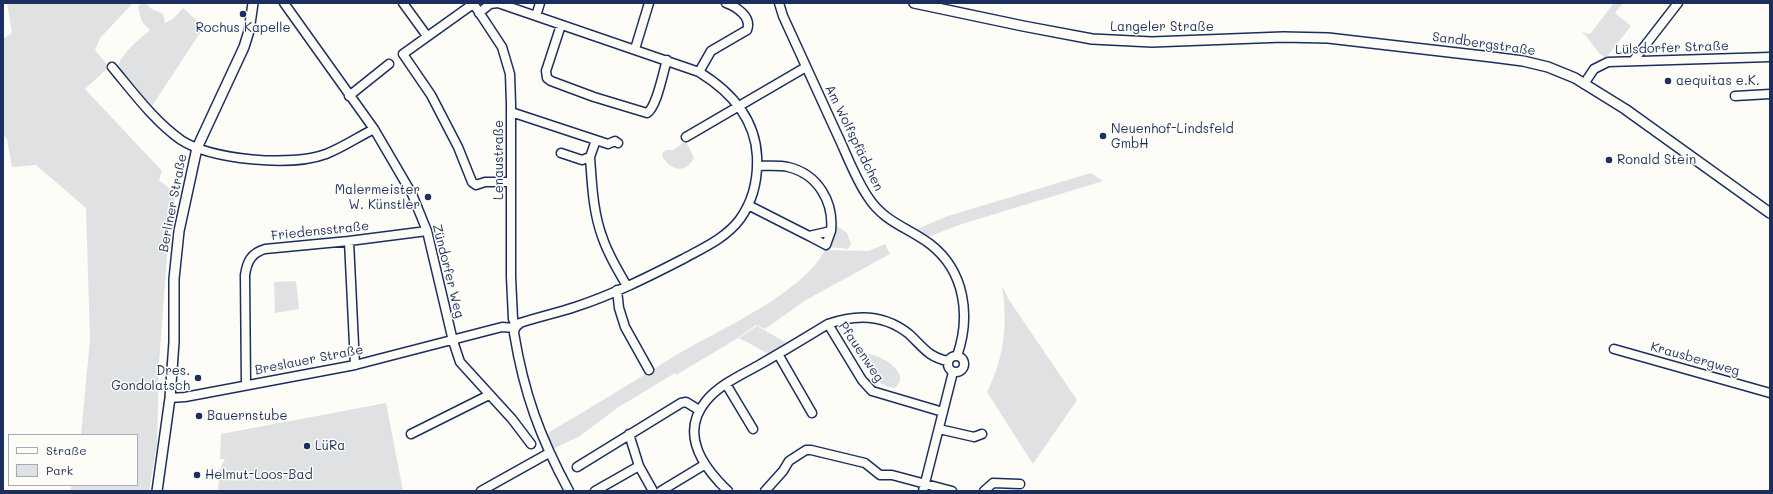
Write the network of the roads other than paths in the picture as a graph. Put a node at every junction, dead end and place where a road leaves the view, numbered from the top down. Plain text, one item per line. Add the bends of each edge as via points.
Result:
1 (253, 3) edge
2 (284, 3) edge
3 (403, 3) edge
4 (473, 3) edge
5 (540, 3) edge
6 (649, 3) edge
7 (726, 3) edge
8 (779, 3) edge
9 (784, 3) edge
10 (914, 3) edge
11 (1678, 3) edge
12 (479, 13) junction
13 (536, 16) junction
14 (783, 16) junction
15 (561, 24) junction
16 (427, 36) junction
17 (1295, 37) joint
18 (635, 49) junction
19 (1770, 57) edge
20 (667, 60) junction
21 (1633, 61) junction
22 (389, 64) dead end
23 (112, 67) dead end
24 (806, 67) junction
25 (700, 72) junction
26 (1584, 84) junction
27 (1770, 94) edge
28 (349, 96) junction
29 (1735, 96) dead end
30 (739, 106) junction
31 (511, 112) junction
32 (374, 129) junction
33 (686, 137) dead end
34 (596, 140) junction
35 (618, 143) dead end
36 (197, 148) junction
37 (561, 153) dead end
38 (590, 157) junction
39 (757, 166) junction
40 (511, 182) junction
41 (748, 205) junction
42 (1770, 213) edge
43 (427, 231) junction
44 (830, 231) junction
45 (809, 236) junction
46 (349, 241) junction
47 (626, 286) junction
48 (617, 290) junction
49 (828, 324) junction
50 (515, 327) junction
51 (452, 341) junction
52 (1614, 349) dead end
53 (778, 354) junction
54 (957, 356) junction
55 (948, 361) junction
56 (354, 365) junction
57 (649, 370) dead end
58 (953, 372) junction
59 (726, 384) junction
60 (246, 385) junction
61 (1770, 393) edge
62 (489, 395) junction
63 (170, 398) junction
64 (699, 410) junction
65 (812, 412) dead end
66 (943, 412) junction
67 (753, 429) dead end
68 (939, 429) junction
69 (411, 434) dead end
70 (629, 434) junction
71 (982, 434) dead end
72 (531, 444) dead end
73 (549, 453) junction
74 (704, 465) junction
75 (639, 466) junction
76 (577, 467) dead end
77 (1020, 484) dead end
78 (924, 488) edge
79 (157, 491) edge
80 (482, 491) edge
81 (569, 491) edge
82 (595, 491) edge
83 (653, 491) edge
84 (661, 491) edge
85 (728, 491) edge
86 (765, 491) edge
87 (952, 491) edge
88 (984, 491) edge

1 - 36 street, Berliner Straße via 244,47
2 - 28 street, Zündorfer Weg
3 - 16 street
4 - 12 street, Lenaustraße
4 - 16 street
5 - 13 street
6 - 18 street
7 - 25 street via 741,11 746,18 747,30 711,51
8 - 14 street, Am Wolfspfädchen
9 - 14 street, Am Wolfspfädchen
10 - 17 street, Langeler Straße via 1058,33 1126,42
11 - 21 street
12 - 13 street, Breslauer Straße via 490,4 498,3
12 - 31 street, Lenaustraße via 505,55 510,77
13 - 15 street, Breslauer Straße
14 - 24 street, Am Wolfspfädchen
15 - 18 street, Breslauer Straße
15 - 20 street via 546,71 548,78 594,97 647,113 654,103
16 - 40 street via 403,54 431,95 458,147 472,182 476,185 486,182
17 - 26 street, Sandbergstraße via 1328,38 1522,61 1563,73
18 - 20 street, Breslauer Straße
19 - 21 street, Lülsdorfer Straße
20 - 25 street, Breslauer Straße
21 - 26 street, Lülsdorfer Straße via 1601,64 1594,69
22 - 28 street
23 - 36 street via 168,129
24 - 30 street
24 - 54 street, Am Wolfspfädchen via 868,197 888,219 930,244 948,263 957,278 965,317
25 - 30 street, Breslauer Straße via 717,84
26 - 42 street, Sandbergstraße via 1625,110
27 - 29 street
28 - 32 street, Zündorfer Weg
30 - 33 street
30 - 39 street, Breslauer Straße via 752,129 757,151
31 - 34 street
31 - 40 street, Lenaustraße
32 - 36 street via 324,155 296,160 257,160
32 - 43 street, Zündorfer Weg via 412,194
34 - 35 street via 610,144 615,141
34 - 38 street
36 - 63 street, Berliner Straße via 177,245
37 - 38 street via 582,160
38 - 47 street via 600,230
39 - 41 street, Breslauer Straße via 754,188
39 - 44 street via 794,169 818,185 830,208
40 - 50 street, Lenaustraße via 512,298
41 - 45 street
41 - 47 street, Breslauer Straße via 739,220 721,237
43 - 46 street, Friedensstraße
43 - 51 street, Zündorfer Weg
44 - 45 street
44 - 45 street via 826,245
46 - 56 street
46 - 60 street, Friedensstraße via 265,249 252,255 245,275
47 - 48 street, Breslauer Straße
48 - 50 street, Breslauer Straße
48 - 57 street via 625,327
49 - 53 street
49 - 55 street via 842,319 867,316 885,321 905,332 930,355
49 - 66 street, Pfauenweg via 862,380 872,391
50 - 51 street, Breslauer Straße via 502,327
50 - 73 street, Lenaustraße via 520,369 529,404
51 - 56 street, Breslauer Straße
51 - 62 street, Zündorfer Weg via 460,362
52 - 61 street, Krausbergweg
53 - 59 street
53 - 65 street
54 - 55 street
54 - 58 street via 963,359 964,366 960,372
55 - 58 street
56 - 60 street, Breslauer Straße
58 - 66 street
59 - 64 street via 706,400
59 - 67 street
60 - 63 street, Breslauer Straße
62 - 69 street
62 - 72 street, Zündorfer Weg
63 - 79 street, Berliner Straße
64 - 70 street via 686,402 681,403
64 - 74 street via 694,432
66 - 68 street
68 - 71 street via 974,437
68 - 78 street
70 - 75 street
70 - 76 street
73 - 80 street
73 - 81 street, Lenaustraße
74 - 84 street
74 - 85 street
75 - 82 street
75 - 83 street
77 - 88 street via 993,483
78 - 86 street via 892,475 880,475 865,463 816,450 806,450 789,461
78 - 87 street

